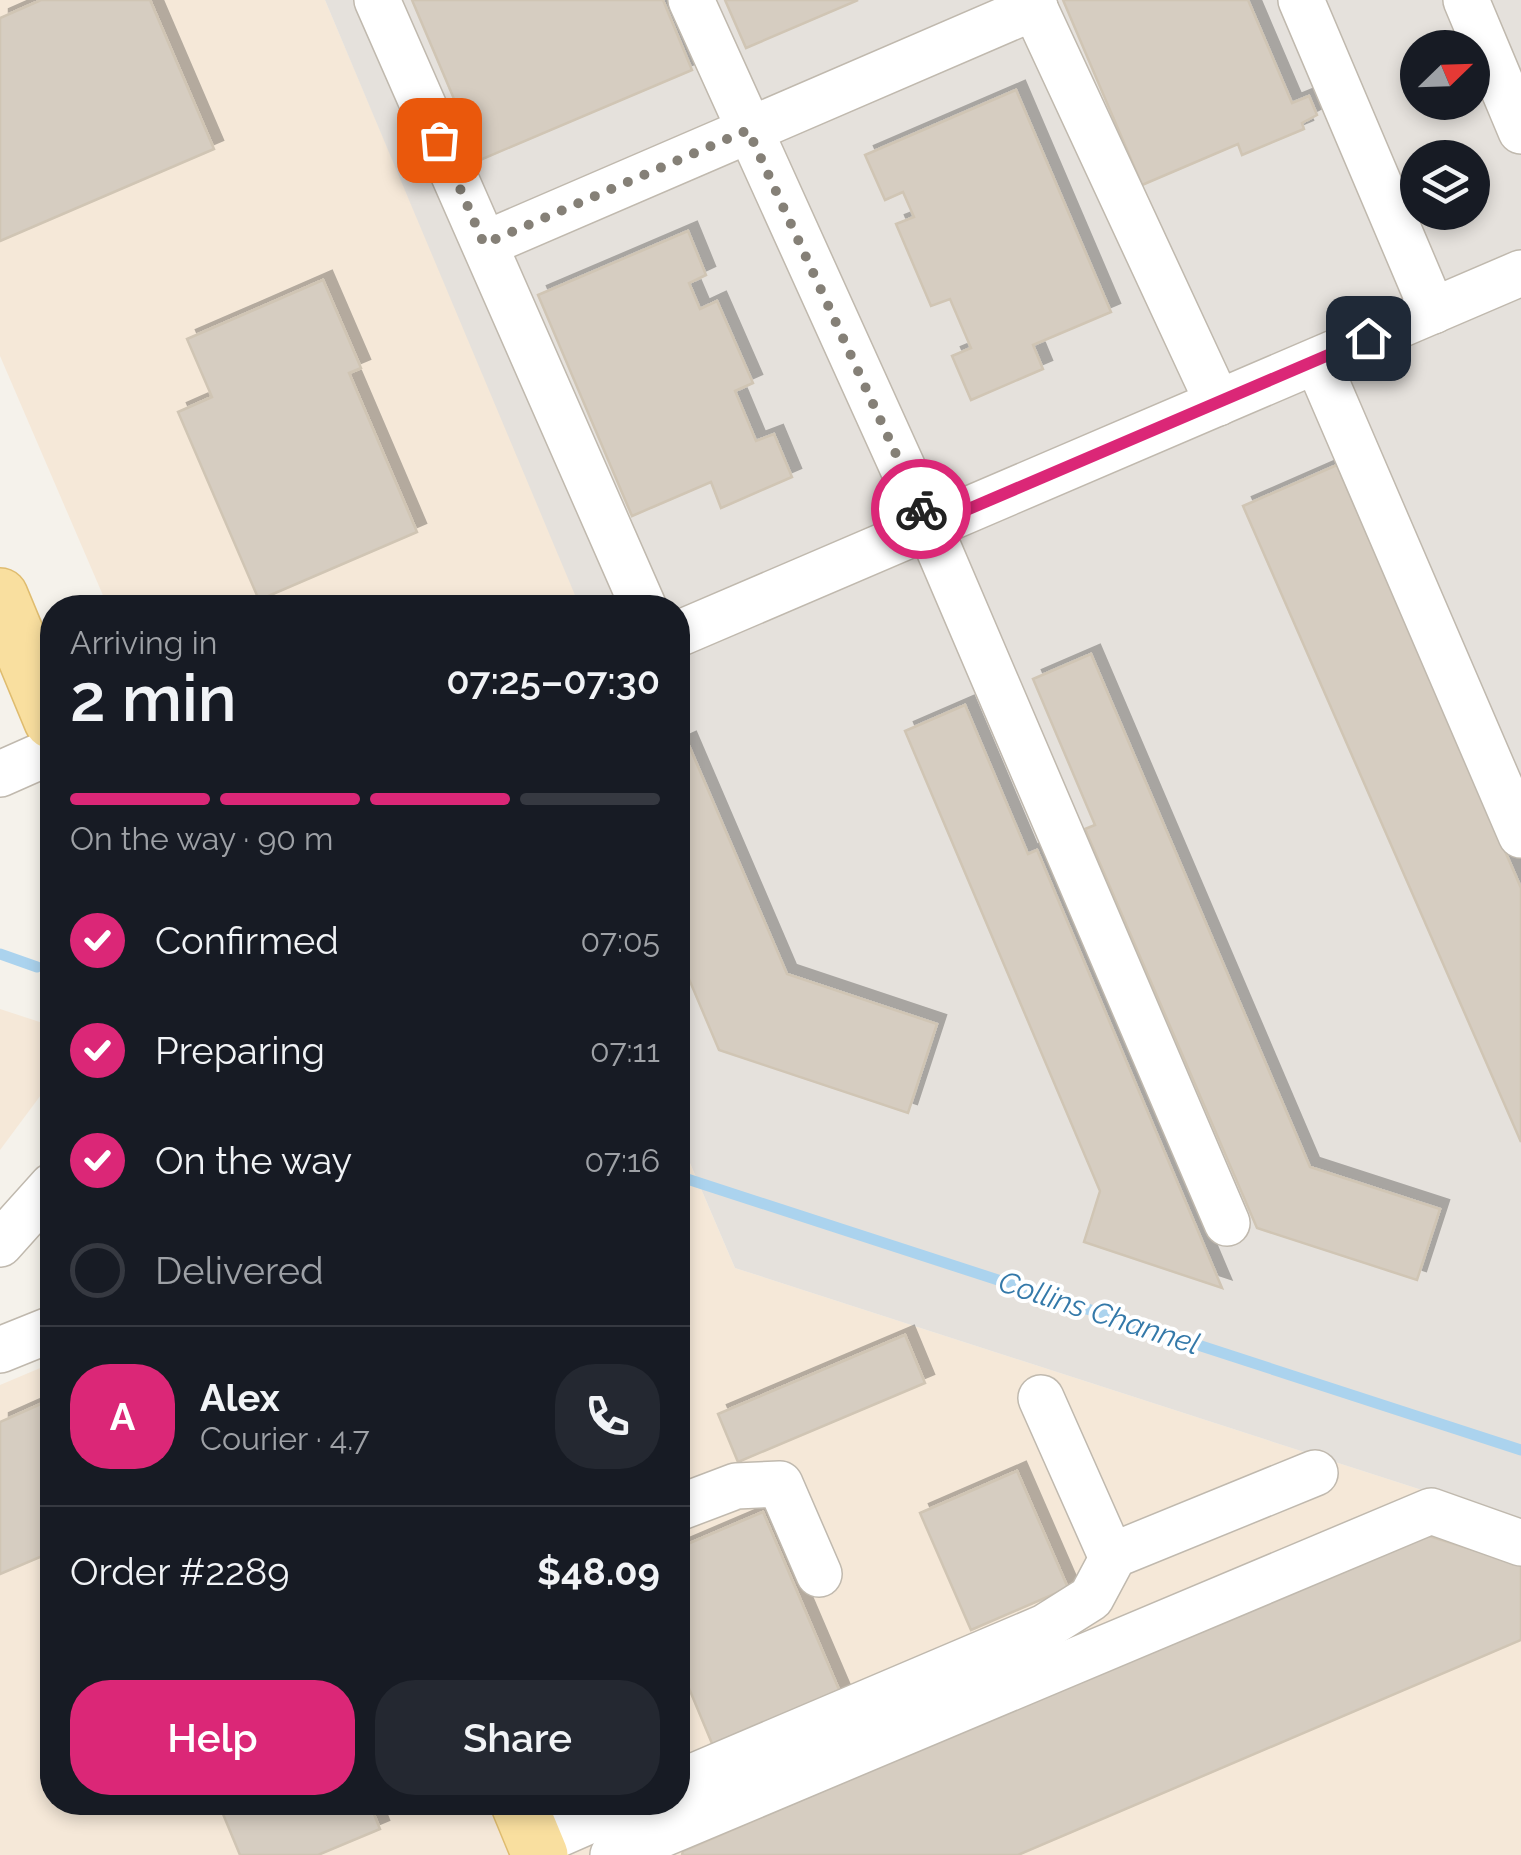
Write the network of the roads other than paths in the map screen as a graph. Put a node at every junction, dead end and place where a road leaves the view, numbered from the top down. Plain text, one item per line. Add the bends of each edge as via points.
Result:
1 (378, 0) edge
2 (691, 0) edge
3 (1302, 0) edge
4 (1466, 0) edge
5 (1033, 4) edge
6 (1517, 114) edge
7 (748, 130) junction
8 (484, 244) junction
9 (1521, 273) edge
10 (1433, 311) junction
11 (1317, 361) junction
12 (1218, 402) junction
13 (929, 526) junction
14 (638, 595) edge
15 (0, 596) edge
16 (690, 629) edge
17 (40, 692) edge
18 (40, 756) edge
19 (0, 774) edge
20 (1521, 835) edge
21 (40, 1199) edge
22 (1227, 1223) dead end
23 (0, 1244) edge
24 (40, 1334) edge
25 (0, 1350) edge
26 (1041, 1398) dead end
27 (1314, 1473) dead end
28 (690, 1503) edge
29 (1521, 1542) edge
30 (1112, 1558) junction
31 (819, 1574) dead end
32 (690, 1767) edge
33 (591, 1815) edge
34 (531, 1834) edge
35 (613, 1855) edge

1 - 8 street
2 - 7 street
3 - 10 street
4 - 6 street
5 - 7 street
5 - 12 street
7 - 8 street
7 - 13 street
8 - 14 street
9 - 10 street
10 - 11 street
11 - 12 street
11 - 20 street
12 - 13 street
13 - 16 street
13 - 22 street
15 - 17 main road
18 - 19 street
21 - 23 street
24 - 25 street
26 - 30 street
27 - 30 street
28 - 31 street via 736,1486 780,1484
29 - 35 street via 1431,1510
30 - 32 street via 1091,1598 1045,1627
33 - 34 street

